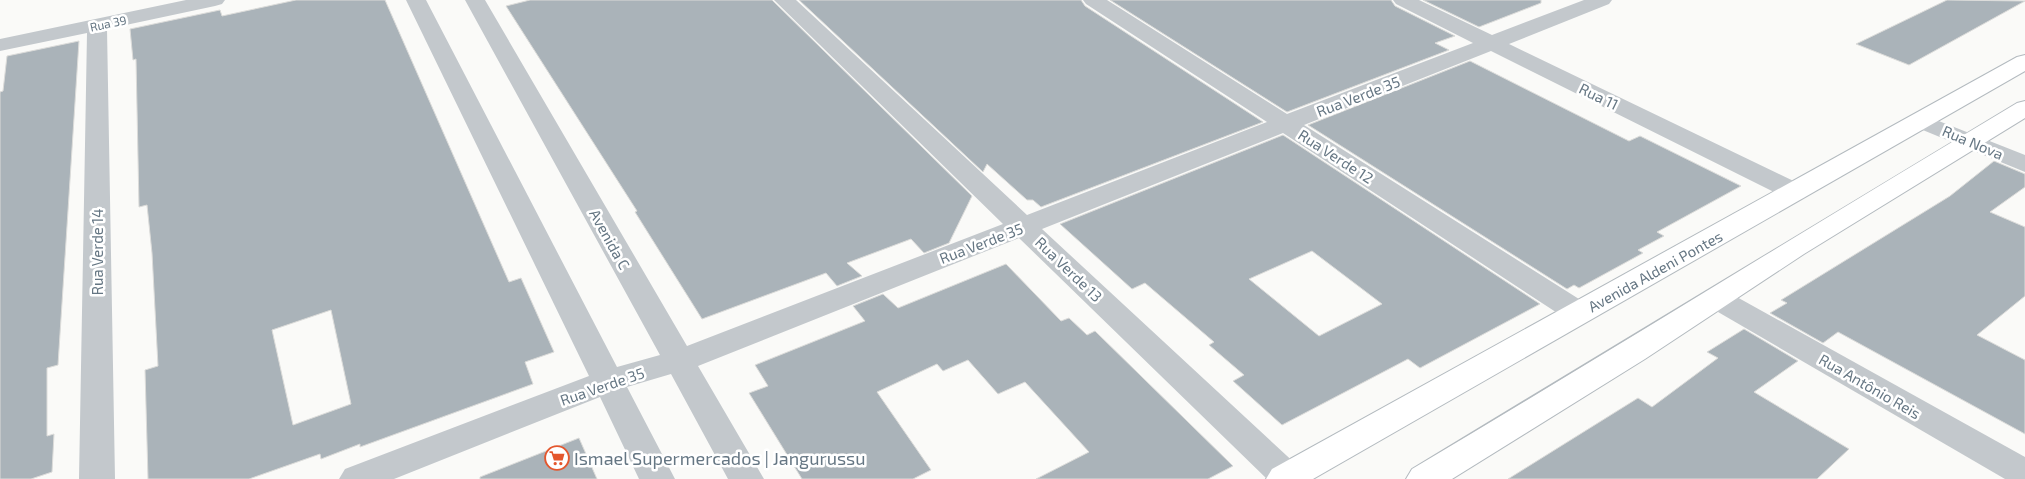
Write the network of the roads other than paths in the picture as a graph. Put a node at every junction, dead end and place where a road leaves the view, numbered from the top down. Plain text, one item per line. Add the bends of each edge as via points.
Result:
1 (215, 0) edge
2 (416, 0) edge
3 (475, 0) edge
4 (784, 0) edge
5 (1093, 0) edge
6 (1404, 0) edge
7 (1602, 0) edge
8 (97, 25) junction
9 (1493, 44) junction
10 (0, 45) edge
11 (2025, 62) edge
12 (2025, 108) edge
13 (1921, 121) junction
14 (1286, 124) junction
15 (1971, 141) junction
16 (2025, 164) edge
17 (1795, 192) junction
18 (1025, 226) junction
19 (1716, 298) junction
20 (1579, 314) junction
21 (679, 361) junction
22 (610, 381) junction
23 (2025, 474) edge
24 (1286, 478) edge
25 (97, 479) edge
26 (357, 479) edge
27 (657, 479) edge
28 (746, 479) edge
29 (1424, 479) edge

1 - 8 street, Rua 39
2 - 22 street
3 - 21 street, Avenida C
4 - 18 street, Rua Verde 13
5 - 14 street, Rua Verde 12
6 - 9 street, Rua 11
7 - 9 street, Rua Verde 35
8 - 10 street, Rua 39
8 - 25 street, Rua Verde 14
9 - 14 street, Rua Verde 35
9 - 17 street, Rua 11
11 - 13 main road, Avenida Aldeni Pontes
12 - 15 main road
13 - 15 street, Rua Nova
13 - 17 main road, Avenida Aldeni Pontes
14 - 18 street, Rua Verde 35
14 - 20 street, Rua Verde 12
15 - 16 street, Rua Nova
15 - 19 main road
17 - 20 main road, Avenida Aldeni Pontes
18 - 21 street, Rua Verde 35
18 - 24 street, Rua Verde 13
19 - 23 street, Rua Antônio Reis
19 - 29 main road
20 - 24 main road, Avenida Aldeni Pontes
21 - 22 street, Rua Verde 35
21 - 28 street, Avenida C
22 - 26 street, Rua Verde 35
22 - 27 street

